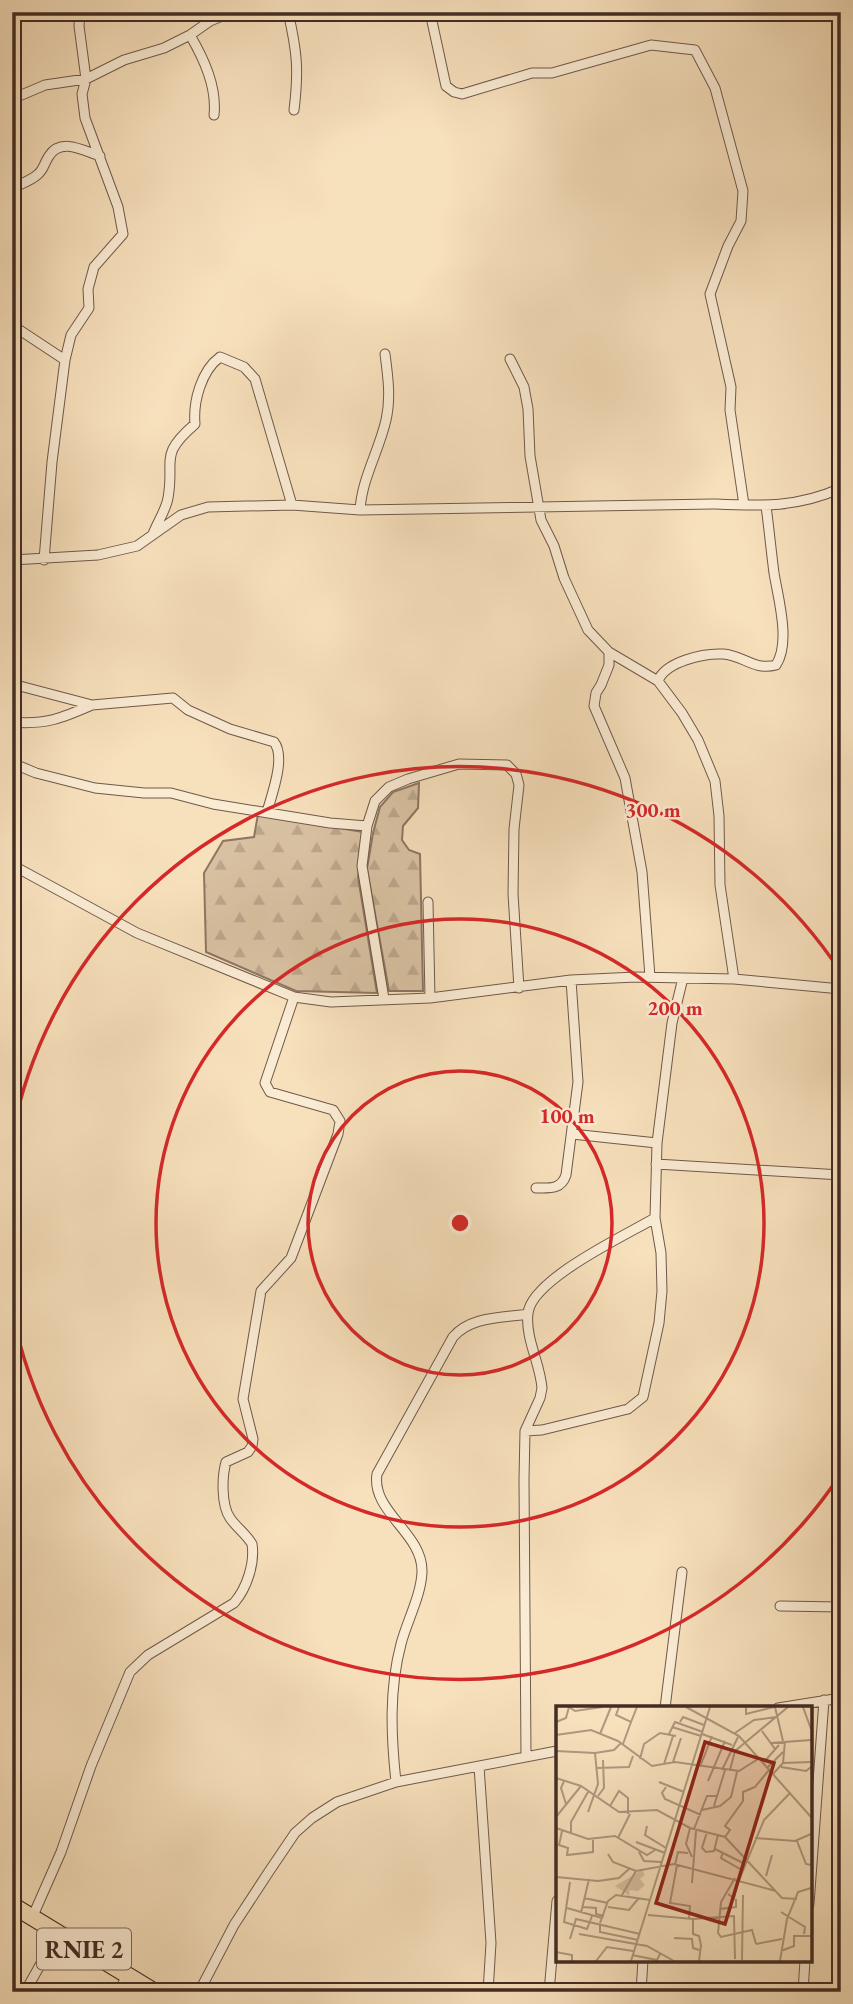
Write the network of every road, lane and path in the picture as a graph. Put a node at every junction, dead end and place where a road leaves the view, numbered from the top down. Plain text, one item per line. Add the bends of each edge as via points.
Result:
1 (80, 12) edge
2 (232, 12) edge
3 (288, 12) edge
4 (430, 12) edge
5 (210, 17) edge
6 (190, 35) junction
7 (86, 79) junction
8 (12, 99) edge
9 (294, 110) dead end
10 (214, 116) dead end
11 (100, 156) junction
12 (12, 189) edge
13 (12, 325) edge
14 (385, 354) dead end
15 (510, 359) dead end
16 (65, 360) junction
17 (841, 488) edge
18 (292, 505) junction
19 (744, 505) junction
20 (538, 506) junction
21 (766, 506) junction
22 (360, 510) junction
23 (152, 536) junction
24 (12, 560) edge
25 (44, 560) junction
26 (609, 652) junction
27 (12, 669) edge
28 (658, 681) junction
29 (16, 685) junction
30 (92, 705) junction
31 (12, 710) edge
32 (12, 722) edge
33 (12, 763) edge
34 (267, 812) junction
35 (367, 826) junction
36 (12, 865) edge
37 (428, 902) dead end
38 (650, 977) junction
39 (683, 978) junction
40 (734, 979) junction
41 (571, 980) junction
42 (519, 988) junction
43 (841, 989) edge
44 (294, 998) junction
45 (430, 998) junction
46 (384, 999) junction
47 (572, 1134) junction
48 (657, 1143) junction
49 (656, 1164) junction
50 (841, 1175) edge
51 (536, 1188) dead end
52 (655, 1218) junction
53 (528, 1314) junction
54 (525, 1431) junction
55 (682, 1572) dead end
56 (780, 1606) dead end
57 (841, 1607) edge
58 (841, 1698) edge
59 (824, 1700) junction
60 (665, 1706) edge
61 (790, 1706) edge
62 (556, 1751) edge
63 (526, 1756) junction
64 (479, 1766) junction
65 (396, 1782) junction
66 (811, 1877) edge
67 (12, 1905) edge
68 (556, 1912) edge
69 (33, 1918) junction
70 (58, 1933) junction
71 (643, 1962) edge
72 (805, 1962) edge
73 (127, 1975) junction
74 (25, 1992) edge
75 (119, 1992) edge
76 (155, 1992) edge
77 (199, 1992) edge
78 (488, 1992) edge
79 (549, 1992) edge
80 (641, 1992) edge
81 (803, 1992) edge

1 - 7 street
2 - 5 street
3 - 9 street via 299,74
4 - 19 street via 446,86 462,94 651,45 695,50 715,88 743,191 741,221 710,294 731,387 730,410
5 - 6 street
6 - 7 street
6 - 10 street via 205,61
7 - 8 street via 45,85
7 - 11 street via 82,94 85,118
11 - 12 street via 59,146 37,176
11 - 16 street via 123,234 94,267 89,308 71,335
13 - 16 street
14 - 22 street via 389,403
15 - 20 street via 524,387
16 - 25 street
17 - 21 street via 788,505
18 - 22 street
18 - 23 street via 208,507 181,515
18 - 23 street via 255,379 244,367 220,357 211,363 201,385 195,424 178,439 169,458 168,499
19 - 20 street
19 - 21 street
20 - 22 street
20 - 26 street via 588,630
21 - 28 street via 783,618 781,658 776,665 760,667 723,654 711,655 680,663 661,673
23 - 25 street via 137,546 98,555
24 - 25 street
26 - 28 street
26 - 38 street via 594,706 625,778 642,872
27 - 29 street
28 - 40 street via 688,722 715,781 720,885
29 - 30 street
29 - 31 street
30 - 32 street via 36,724
30 - 34 street via 173,698 230,729 274,742 279,756
33 - 34 street via 95,788 171,793
34 - 35 street
35 - 42 street via 375,801 389,787 408,779 459,764 507,765 516,774 513,894
35 - 46 street via 362,866
36 - 44 street via 137,933
37 - 45 street
38 - 39 street
38 - 41 street
39 - 40 street
39 - 48 street via 672,1023
40 - 43 street
41 - 42 street
41 - 47 street via 578,1082
42 - 45 street
44 - 46 street via 331,1002
44 - 69 street via 266,1088 333,1111 340,1121 291,1258 261,1292 243,1399 252,1446 226,1462 223,1471 228,1516 252,1544 252,1563 242,1594 234,1603 148,1655 130,1672
45 - 46 street
47 - 48 street
47 - 51 street via 564,1182 557,1188
48 - 49 street
49 - 50 street
49 - 52 street
52 - 53 street via 562,1271 536,1295
52 - 54 street via 662,1291 643,1396 628,1409
53 - 54 street via 542,1388
53 - 65 street via 462,1327 377,1474 376,1492 416,1549 422,1572 394,1676
54 - 63 street
55 - 60 street
56 - 57 street
58 - 59 street
59 - 61 street
59 - 66 street
62 - 63 street
63 - 64 street
64 - 65 street
64 - 78 street via 491,1943
65 - 77 street via 337,1802 295,1833 234,1925
67 - 69 highway, RNIE 2 / RNIE 2
68 - 79 street
69 - 70 highway, RNIE 2 / RNIE 2
70 - 73 highway, RNIE 2 / RNIE 2
70 - 74 street
71 - 80 street
72 - 81 street
73 - 75 street
73 - 76 highway, RNIE 2 / RNIE 2

